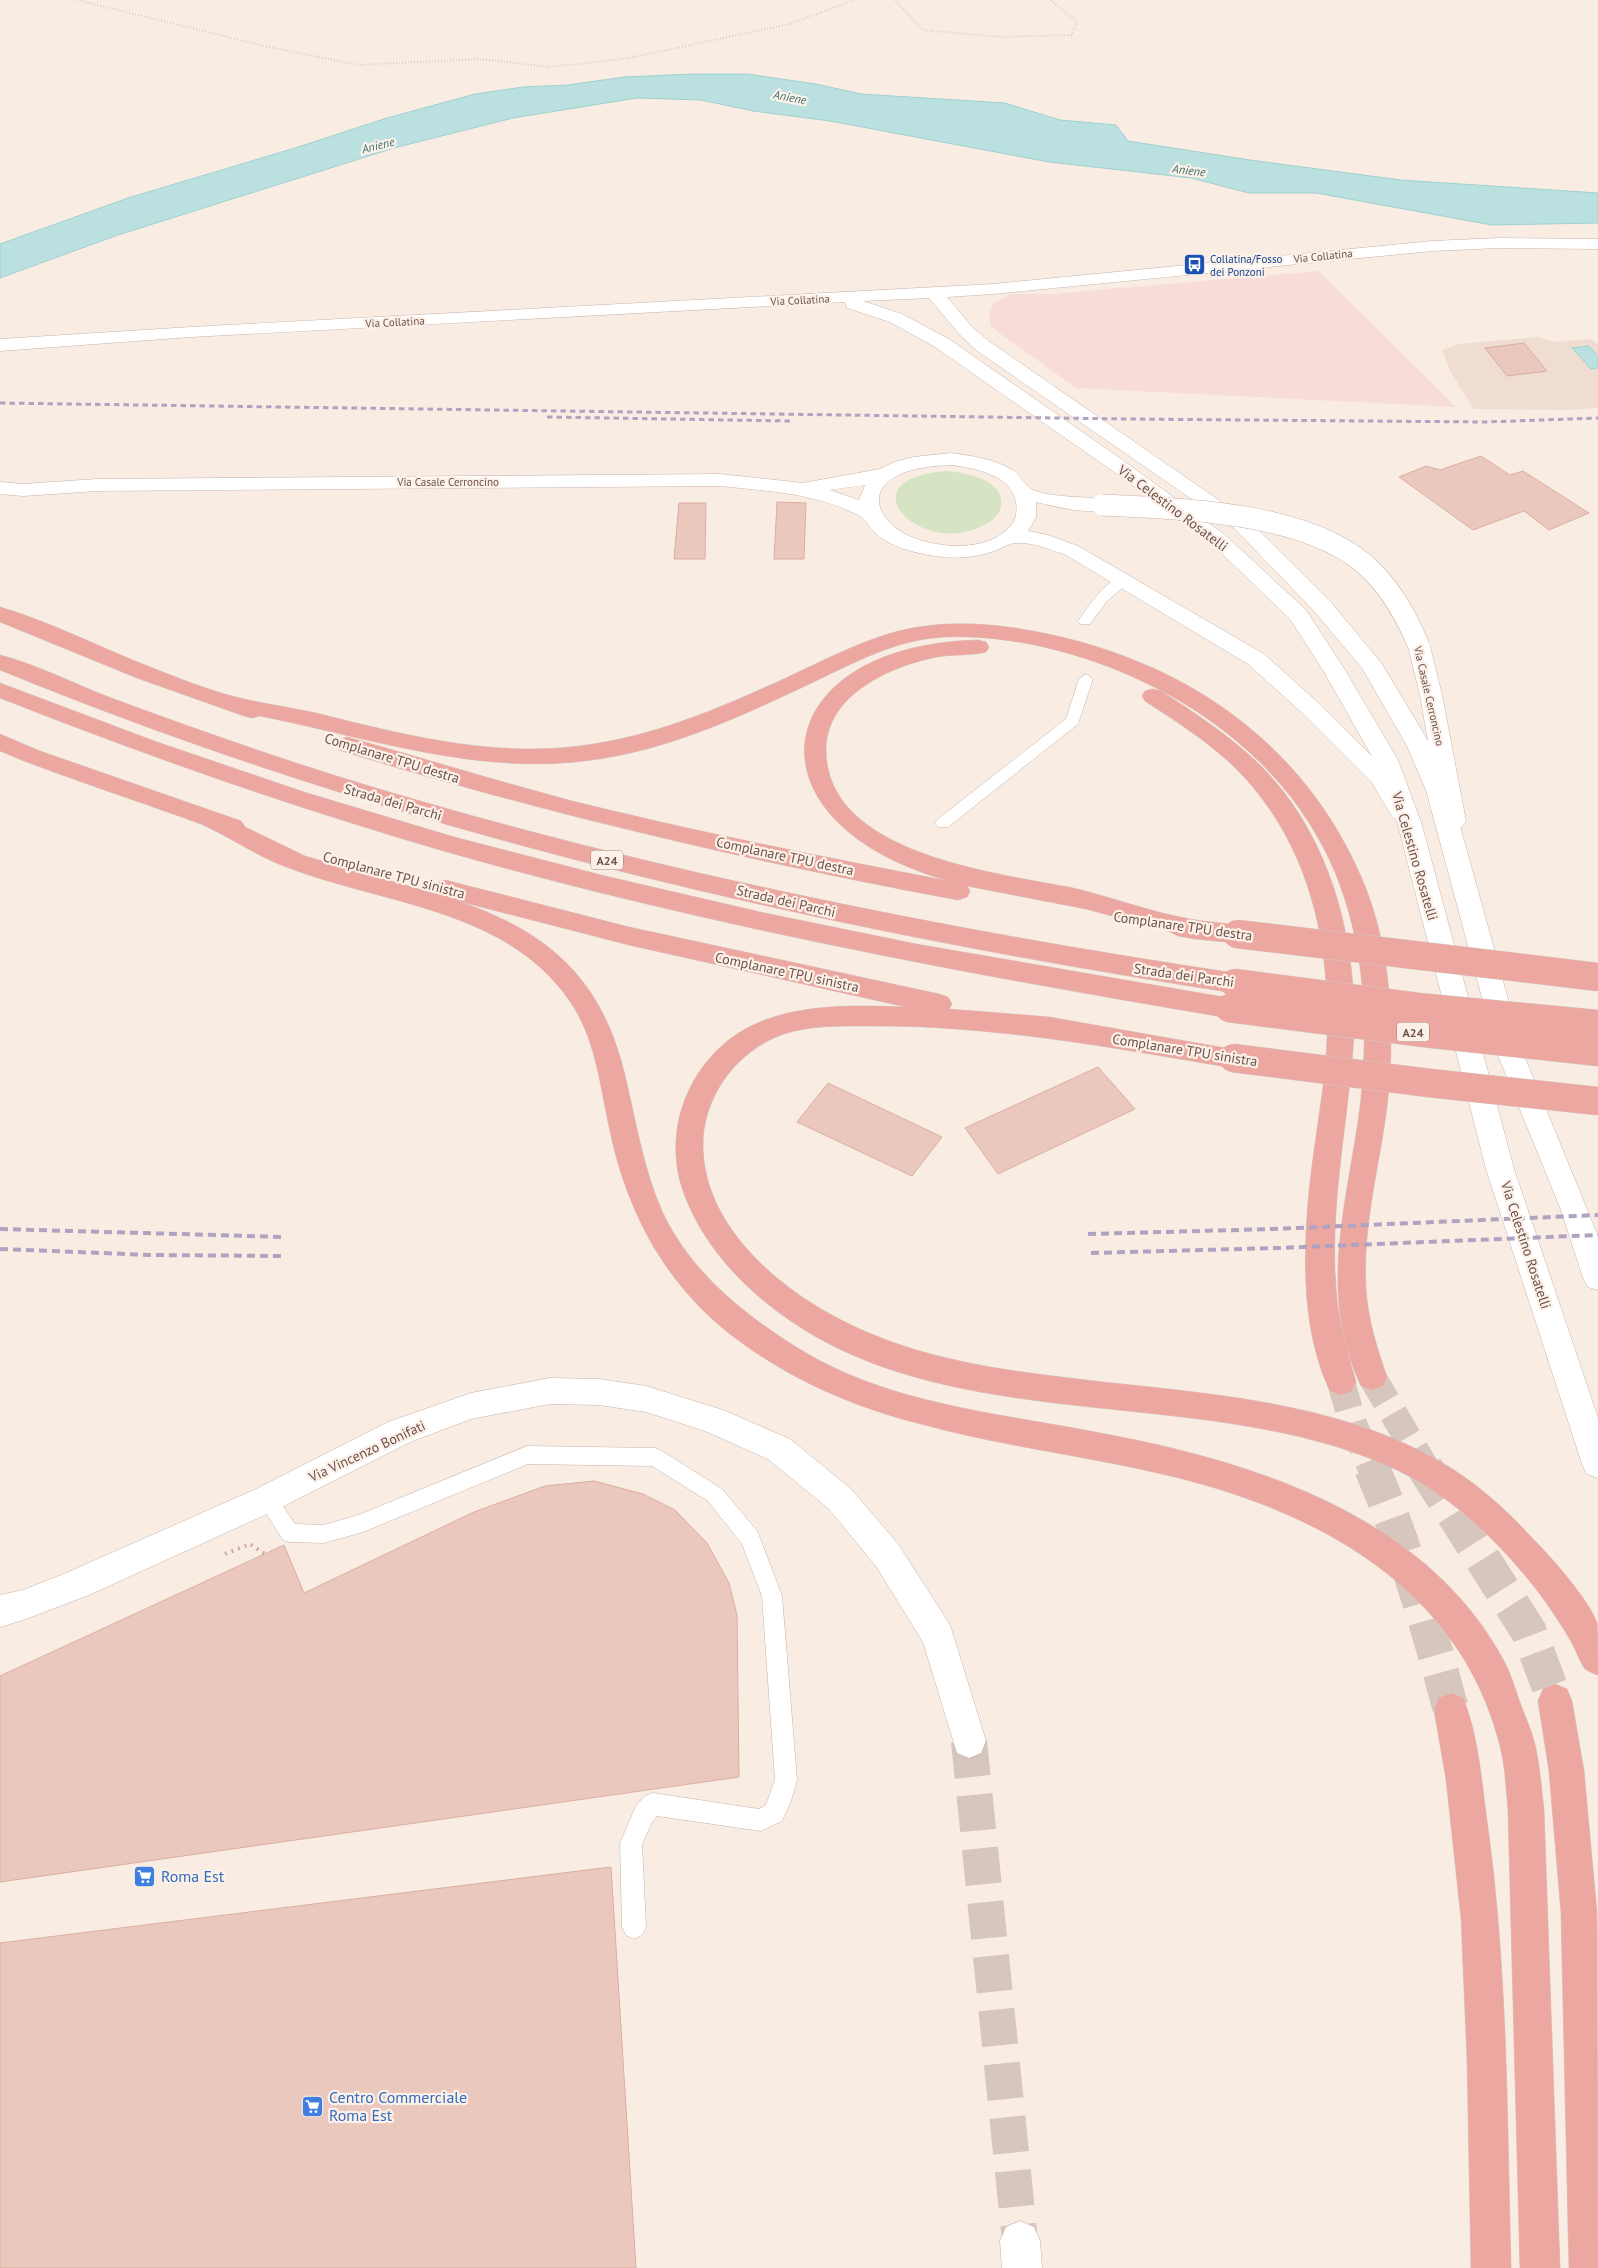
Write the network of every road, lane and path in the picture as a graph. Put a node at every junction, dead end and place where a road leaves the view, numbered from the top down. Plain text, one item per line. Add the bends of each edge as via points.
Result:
1 (77, 0) edge
2 (854, 0) edge
3 (895, 0) edge
4 (1050, 0) edge
5 (1598, 244) edge
6 (992, 289) junction
7 (934, 293) junction
8 (827, 299) junction
9 (967, 332) junction
10 (0, 345) edge
11 (962, 356) junction
12 (0, 470) edge
13 (886, 474) junction
14 (97, 485) junction
15 (0, 488) edge
16 (799, 488) junction
17 (1025, 494) junction
18 (870, 513) junction
19 (1011, 536) junction
20 (1123, 580) junction
21 (8, 618) edge
22 (1086, 620) dead end
23 (0, 662) edge
24 (1086, 678) dead end
25 (0, 690) edge
26 (234, 704) junction
27 (0, 742) edge
28 (216, 822) junction
29 (944, 823) dead end
30 (1410, 825) junction
31 (1468, 894) junction
32 (1195, 930) junction
33 (1598, 977) edge
34 (1232, 995) junction
35 (1598, 1024) edge
36 (1067, 1030) junction
37 (1598, 1052) edge
38 (1598, 1101) edge
39 (1598, 1278) edge
40 (1372, 1377) tunnel mouth
41 (1341, 1382) tunnel mouth
42 (1598, 1464) edge
43 (267, 1499) junction
44 (0, 1611) edge
45 (1598, 1659) edge
46 (1555, 1702) tunnel mouth
47 (1451, 1710) tunnel mouth
48 (969, 1741) tunnel mouth
49 (634, 1927) dead end
50 (1491, 2268) edge
51 (1540, 2268) edge
52 (1589, 2268) edge

1 - 2 path via 264,46 359,65 479,59 549,67 624,59 790,24
3 - 4 path via 923,30 1001,37 1071,35 1077,22
5 - 6 street, Via Collatina via 1432,246
6 - 7 street, Via Collatina
6 - 9 street via 971,308 966,320
7 - 8 street, Via Collatina
7 - 9 street, Via Celestino Rosatelli
7 - 11 street, Via Celestino Rosatelli via 936,318
8 - 10 street, Via Collatina
8 - 11 street, Via Celestino Rosatelli via 889,315
9 - 31 street, Via Celestino Rosatelli via 1018,372 1242,525 1321,605 1371,664 1419,746 1438,790
11 - 30 street, Via Celestino Rosatelli via 1218,539 1298,615 1386,760
12 - 14 street, Via Casale Cerroncino
13 - 16 street, Via Casale Cerroncino
13 - 17 street, Via Casale Cerroncino via 904,465 926,460 975,462 1014,480
13 - 18 street, Via Casale Cerroncino via 874,486 868,499
14 - 15 street, Via Casale Cerroncino via 23,490
14 - 16 street, Via Casale Cerroncino via 720,480
16 - 18 street, Via Casale Cerroncino via 835,497
17 - 19 street, Via Casale Cerroncino via 1028,508 1024,523
17 - 31 street, Via Casale Cerroncino, bridge via 1058,501 1233,514 1273,522 1324,540 1357,558 1380,578 1399,602 1420,646
18 - 19 street, Via Casale Cerroncino via 882,529 904,542 931,550 961,551 989,546
19 - 20 street, Via Casale Cerroncino via 1041,539 1071,550
20 - 22 lane via 1102,598
20 - 30 street, Via Casale Cerroncino via 1256,659 1380,778
21 - 26 highway, Complanare TPU destra via 145,673
23 - 34 highway, Strada dei Parchi / A24 via 152,723 417,810 605,859 848,915
24 - 29 lane via 1073,721
25 - 34 highway, Strada dei Parchi / A24 via 151,748 277,791 439,841 608,886 930,957
26 - 32 highway, Complanare TPU destra via 313,734 442,775 753,851 1001,899
26 - 40 highway via 452,752 525,757 588,754 682,731 894,640 953,630 1004,633 1081,648 1123,663 1178,691 1260,747 1307,799 1337,846 1363,917 1375,988 1377,1046 1374,1100 1356,1207 1352,1295 1360,1339
27 - 28 highway, Complanare TPU sinistra
28 - 36 highway, Complanare TPU sinistra via 324,856 556,920 715,957
28 - 51 highway via 295,861 480,919 528,943 557,968 580,994 604,1040 636,1180 661,1239 686,1272 725,1313 768,1346 835,1382 920,1412 1168,1460 1283,1496 1326,1515 1375,1543 1434,1592 1470,1636 1490,1668 1506,1706 1520,1760 1526,1810
30 - 42 street, Via Celestino Rosatelli via 1500,1169
31 - 39 street, Via Celestino Rosatelli via 1510,1053 1575,1210
32 - 33 highway, Complanare TPU destra, bridge
32 - 41 highway via 1085,900 943,872 889,849 842,814 820,784 815,744 819,724 826,711 863,676 920,654 971,647 1032,651 1098,670 1149,694 1230,750 1275,800 1292,824 1315,870 1337,951 1340,1043 1323,1180 1320,1254 1325,1323
34 - 35 highway, Strada dei Parchi / A24, bridge
34 - 37 highway, Strada dei Parchi / A24, bridge via 1424,1033
36 - 38 highway, Complanare TPU sinistra, bridge via 1233,1058
36 - 45 highway via 886,1015 803,1020 768,1030 736,1048 720,1063 697,1103 690,1129 689,1153 692,1175 702,1202 727,1244 764,1284 818,1323 887,1355 946,1373 988,1381 1271,1419 1358,1441 1413,1462 1462,1492 1517,1543 1557,1591
43 - 44 street, Via Vincenzo Bonifati via 77,1584
43 - 48 street, Via Vincenzo Bonifati via 399,1432 471,1406 550,1391 599,1392 646,1399 712,1420 779,1449 840,1499 887,1554 938,1636
43 - 49 lane via 290,1534 324,1534 363,1523 527,1455 655,1457 715,1495 750,1538 772,1596 786,1780 774,1813 761,1820 653,1804 644,1814 631,1843
46 - 52 highway via 1574,1828
47 - 50 highway via 1471,1825 1480,1921

